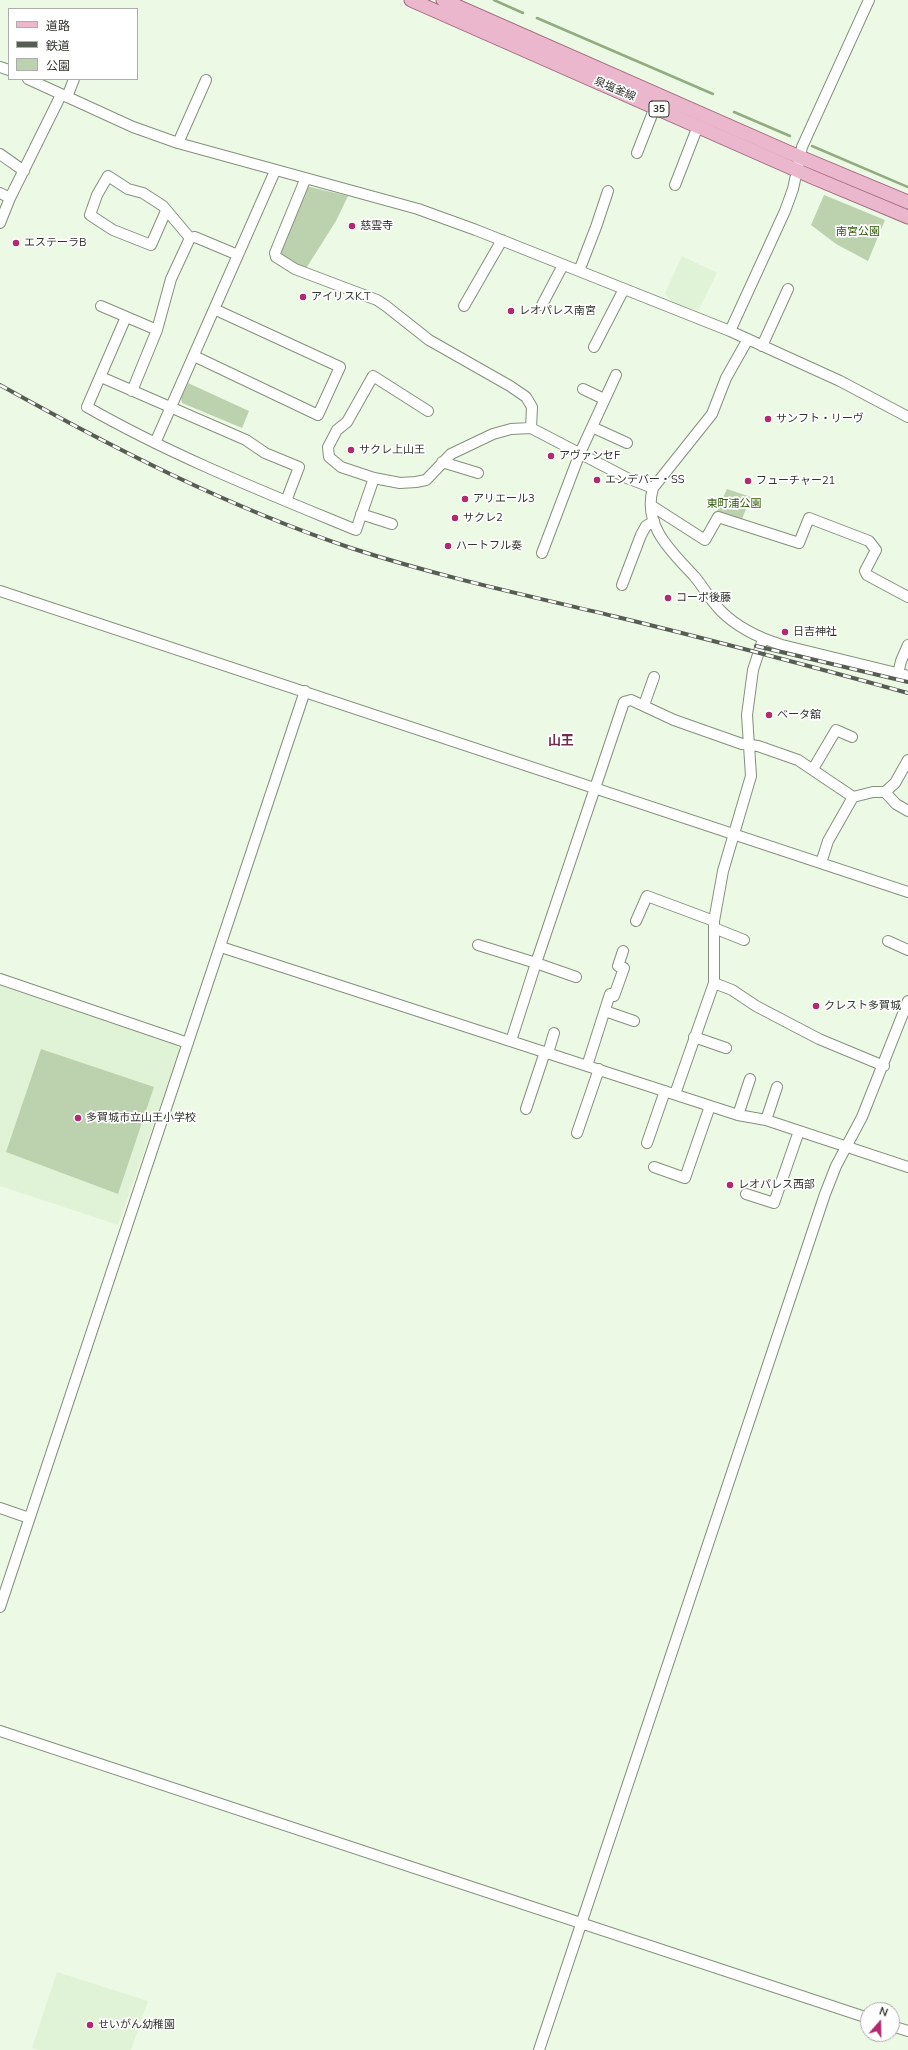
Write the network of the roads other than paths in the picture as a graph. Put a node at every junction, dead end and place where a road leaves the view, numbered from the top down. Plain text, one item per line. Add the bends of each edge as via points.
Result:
1 (411, 0) edge
2 (423, 0) edge
3 (444, 0) edge
4 (869, 0) edge
5 (479, 30) junction
6 (30, 80) edge
7 (73, 80) edge
8 (206, 80) dead end
9 (64, 96) junction
10 (655, 106) junction
11 (698, 126) junction
12 (178, 144) junction
13 (637, 152) dead end
14 (0, 154) edge
15 (801, 157) junction
16 (798, 170) junction
17 (24, 171) junction
18 (275, 171) junction
19 (305, 180) junction
20 (675, 185) dead end
21 (608, 192) dead end
22 (0, 193) edge
23 (10, 198) junction
24 (908, 202) edge
25 (166, 211) junction
26 (908, 217) edge
27 (0, 223) edge
28 (190, 238) junction
29 (502, 240) junction
30 (238, 255) junction
31 (564, 265) junction
32 (579, 271) junction
33 (624, 289) junction
34 (788, 289) dead end
35 (542, 305) dead end
36 (101, 306) dead end
37 (464, 306) dead end
38 (214, 309) junction
39 (126, 317) junction
40 (157, 330) junction
41 (730, 331) junction
42 (748, 339) junction
43 (594, 346) dead end
44 (762, 346) junction
45 (194, 356) junction
46 (616, 375) dead end
47 (101, 377) junction
48 (583, 389) dead end
49 (132, 391) junction
50 (604, 399) junction
51 (172, 408) junction
52 (428, 411) dead end
53 (907, 414) edge
54 (592, 427) junction
55 (531, 428) junction
56 (155, 444) junction
57 (627, 444) dead end
58 (580, 453) junction
59 (442, 462) junction
60 (478, 473) dead end
61 (374, 478) junction
62 (653, 488) junction
63 (286, 501) junction
64 (652, 506) junction
65 (361, 514) junction
66 (654, 521) junction
67 (392, 524) dead end
68 (542, 553) dead end
69 (622, 586) dead end
70 (0, 591) edge
71 (908, 598) edge
72 (763, 639) junction
73 (908, 646) edge
74 (903, 675) edge
75 (654, 677) dead end
76 (305, 691) junction
77 (644, 705) junction
78 (852, 737) dead end
79 (749, 744) junction
80 (908, 760) edge
81 (813, 769) junction
82 (594, 788) junction
83 (885, 792) junction
84 (853, 796) junction
85 (908, 811) edge
86 (734, 834) junction
87 (821, 863) junction
88 (908, 892) edge
89 (636, 921) dead end
90 (714, 925) junction
91 (744, 940) dead end
92 (888, 941) dead end
93 (478, 944) dead end
94 (221, 947) junction
95 (908, 950) edge
96 (623, 951) dead end
97 (536, 963) junction
98 (576, 977) dead end
99 (0, 979) edge
100 (714, 983) junction
101 (908, 1001) edge
102 (605, 1011) junction
103 (905, 1017) edge
104 (634, 1021) dead end
105 (554, 1033) dead end
106 (694, 1037) junction
107 (511, 1041) junction
108 (188, 1043) junction
109 (726, 1048) dead end
110 (547, 1053) junction
111 (587, 1066) junction
112 (884, 1066) junction
113 (599, 1069) junction
114 (750, 1079) dead end
115 (777, 1087) dead end
116 (670, 1092) junction
117 (710, 1106) junction
118 (526, 1109) dead end
119 (738, 1115) junction
120 (766, 1120) junction
121 (798, 1130) junction
122 (577, 1133) dead end
123 (647, 1143) dead end
124 (848, 1146) junction
125 (908, 1166) edge
126 (654, 1167) dead end
127 (746, 1194) dead end
128 (0, 1508) edge
129 (29, 1518) junction
130 (0, 1607) edge
131 (0, 1731) edge
132 (581, 1922) junction
133 (860, 2015) edge
134 (538, 2050) edge

1 - 5 main road, 泉塩釜線 / 35
2 - 5 main road via 454,14
3 - 15 main road, 泉塩釜線 / 35
4 - 15 street via 802,147
5 - 10 main road, 泉塩釜線 / 35
6 - 9 street
7 - 9 street
8 - 12 street
9 - 12 street
9 - 17 street
10 - 11 main road, 泉塩釜線 / 35
10 - 13 street
11 - 16 main road, 泉塩釜線 / 35
11 - 20 street
12 - 18 street
14 - 17 street
15 - 16 street
15 - 24 main road, 泉塩釜線 / 35
16 - 26 main road, 泉塩釜線 / 35
16 - 41 street via 785,212
17 - 23 street
18 - 19 street
18 - 30 street
19 - 29 street via 418,209
19 - 55 street via 275,253 276,257 295,269 386,306 429,340 510,386 526,397 532,408
21 - 32 street
22 - 23 street
23 - 27 street
25 - 25 street via 163,206 143,193 128,189 108,176 97,195 90,215 113,230 151,245
25 - 28 street
28 - 30 street via 195,237
28 - 40 street via 170,279
29 - 31 street
29 - 37 street
30 - 38 street
31 - 32 street
31 - 35 street
32 - 33 street
33 - 41 street
33 - 43 street
34 - 44 street
36 - 39 street
38 - 45 street
38 - 45 street via 340,367 318,415
39 - 40 street
39 - 47 street
40 - 49 street
41 - 42 street
42 - 44 street
42 - 62 street via 726,378 712,414
44 - 53 street
45 - 51 street
46 - 50 street
47 - 49 street
47 - 56 street via 87,407
48 - 50 street
49 - 51 street
50 - 54 street
51 - 56 street
51 - 63 street via 246,440 265,453 299,468
52 - 61 street via 373,376 347,422 337,430 328,447 329,457 341,467
54 - 57 street
54 - 58 street
55 - 58 street
55 - 59 street via 511,429 493,434 451,454
56 - 63 street via 235,481
58 - 62 street via 627,478
58 - 68 street
59 - 60 street
59 - 61 street via 426,480 400,483
61 - 65 street
62 - 64 street via 650,498
63 - 65 street via 356,530
64 - 66 street
64 - 71 street via 705,540 718,517 799,543 809,518 869,541 876,550 865,571 867,575
65 - 67 street
66 - 69 street via 646,526 641,536
66 - 72 street via 668,549 721,611
70 - 76 street
72 - 74 street
72 - 79 street via 753,670 747,715
73 - 74 street via 901,661
75 - 77 street
76 - 82 street
76 - 94 street
77 - 79 street via 674,720 742,744
77 - 82 street via 631,700 624,702
78 - 81 street via 836,730
79 - 81 street via 798,760
79 - 86 street via 751,776
80 - 83 street via 895,783
81 - 84 street
82 - 86 street
82 - 97 street
83 - 84 street
83 - 85 street via 896,804
84 - 87 street via 828,841
86 - 87 street
86 - 90 street via 723,871
87 - 88 street
89 - 90 street via 647,896
90 - 91 street
90 - 100 street
92 - 95 street
93 - 97 street
94 - 107 street
94 - 108 street
96 - 102 street via 618,966 624,968 614,996 610,994
97 - 98 street
97 - 107 street
99 - 108 street
100 - 106 street
100 - 112 street via 732,990 756,1006 819,1039
101 - 103 street
102 - 104 street
102 - 111 street
103 - 112 street
105 - 110 street
106 - 109 street
106 - 116 street
107 - 110 street
108 - 129 street
110 - 111 street
110 - 118 street
111 - 113 street
112 - 124 street
113 - 116 street
113 - 122 street
114 - 119 street
115 - 120 street
116 - 117 street
116 - 123 street
117 - 119 street
117 - 126 street via 685,1178
119 - 120 street
120 - 121 street
121 - 124 street
121 - 127 street via 774,1203
124 - 125 street
124 - 132 street via 825,1194
128 - 129 street
129 - 130 street
131 - 132 street
132 - 133 street
132 - 134 street

